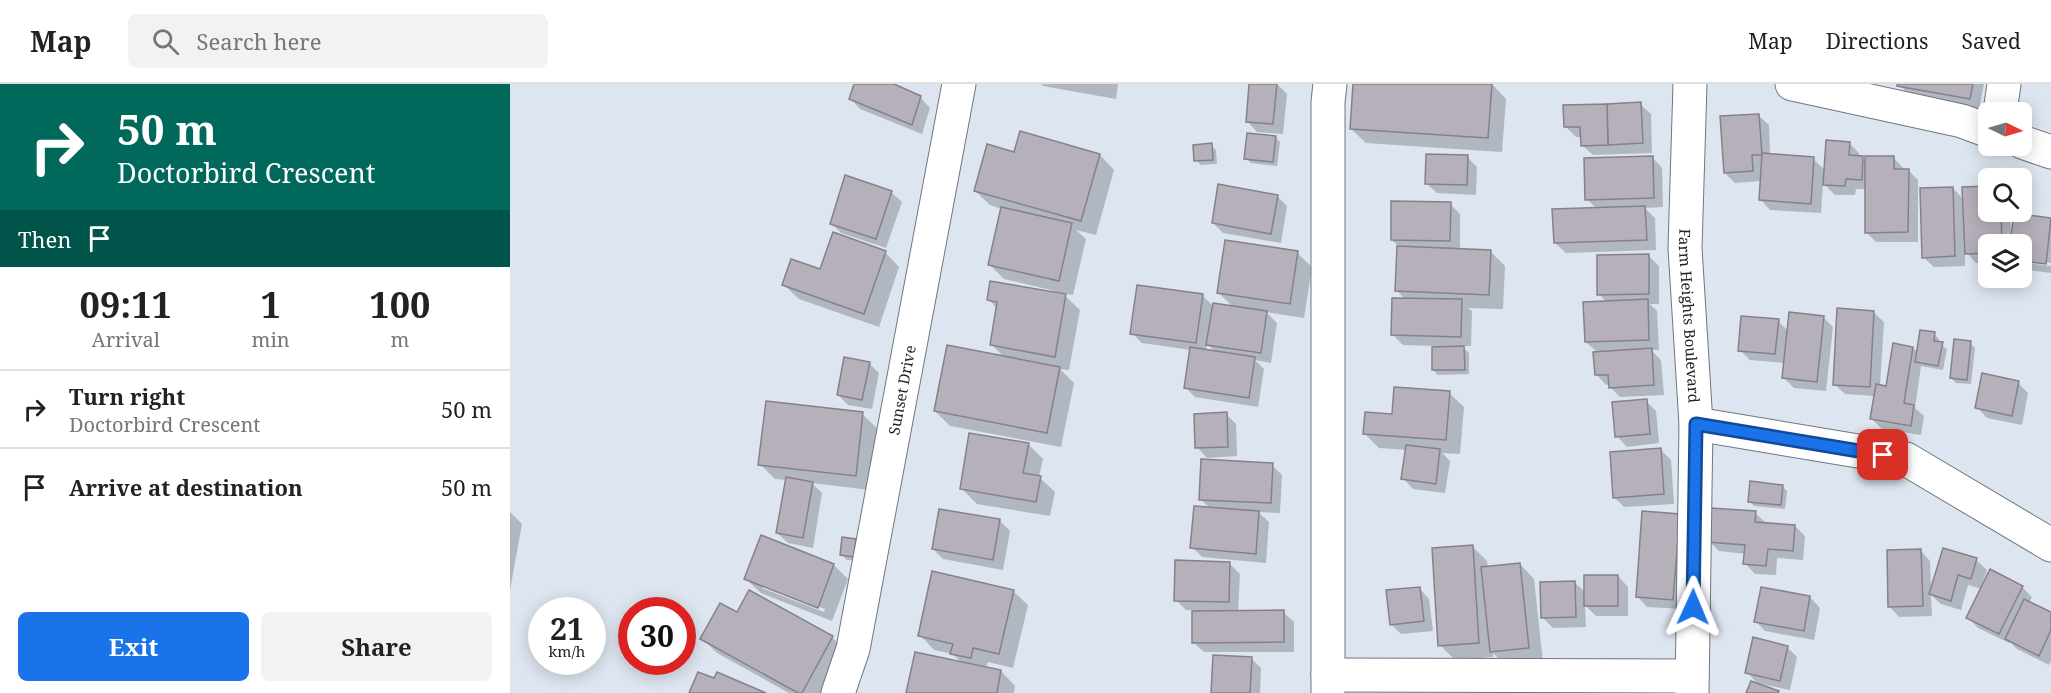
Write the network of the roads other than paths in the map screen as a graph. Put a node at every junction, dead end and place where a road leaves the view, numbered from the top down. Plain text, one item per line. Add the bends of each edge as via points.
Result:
1 (959, 84) edge
2 (1330, 84) edge
3 (1690, 84) edge
4 (1792, 84) edge
5 (2004, 84) edge
6 (2001, 102) edge
7 (1978, 127) edge
8 (2032, 145) edge
9 (2051, 152) edge
10 (1696, 424) junction
11 (2051, 545) edge
12 (1328, 684) edge
13 (1692, 684) edge
14 (838, 693) edge

1 - 14 street, Sunset Drive via 853,649
2 - 12 street
3 - 10 street, Farm Heights Boulevard via 1685,248
4 - 7 street
5 - 6 street
8 - 9 street
10 - 11 street via 1906,459
10 - 13 street, Farm Heights Boulevard
12 - 13 street

